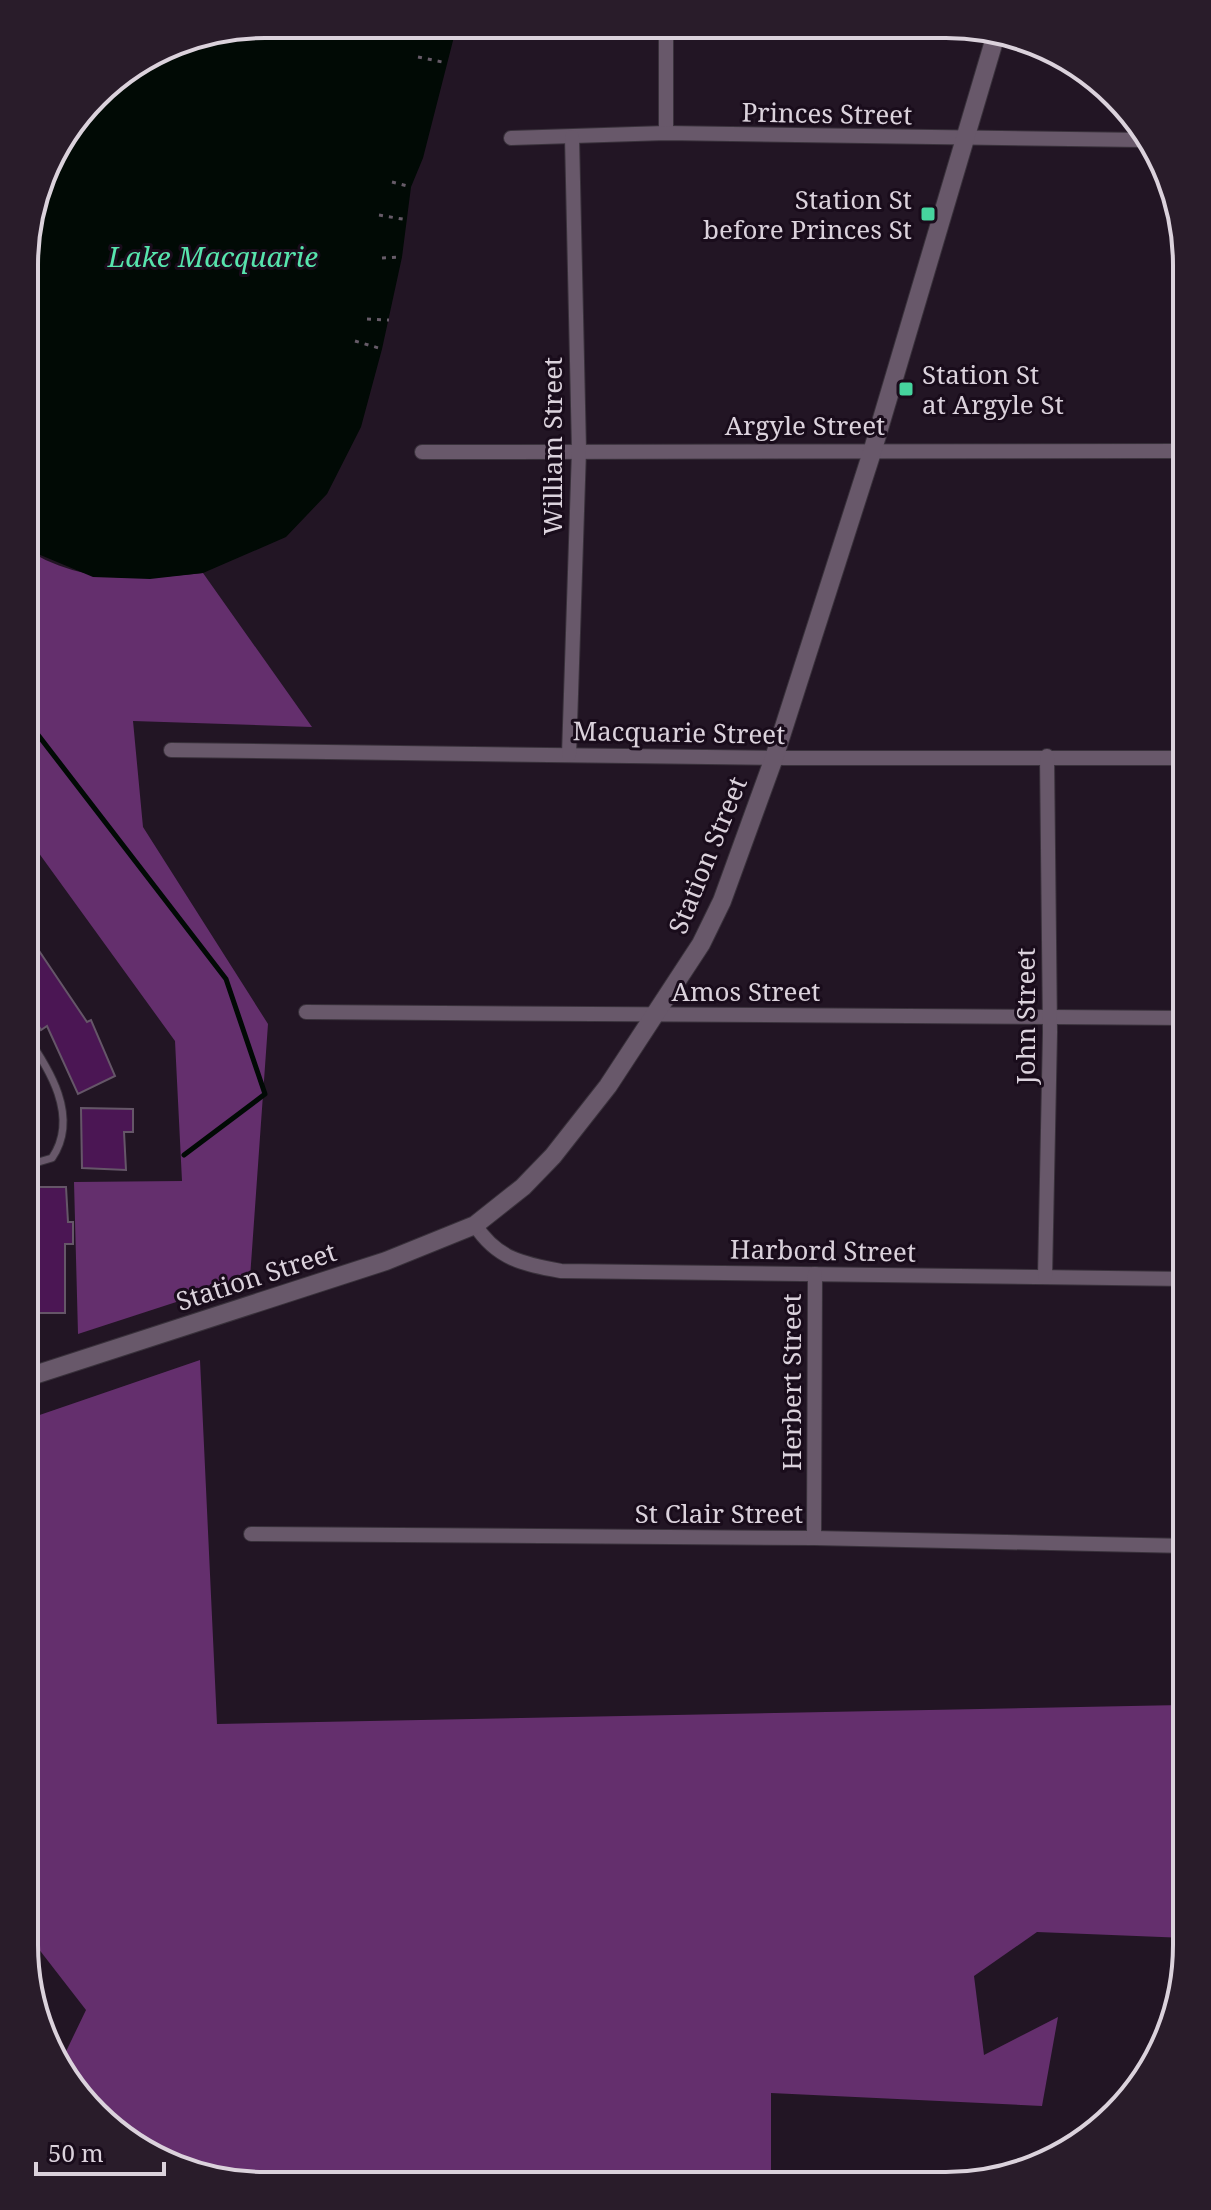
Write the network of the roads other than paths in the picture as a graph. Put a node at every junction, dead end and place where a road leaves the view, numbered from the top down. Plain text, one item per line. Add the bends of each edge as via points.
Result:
1 (666, 38) edge
2 (993, 43) edge
3 (666, 133) junction
4 (572, 137) junction
5 (511, 138) dead end
6 (965, 140) junction
7 (1136, 140) edge
8 (873, 449) junction
9 (579, 450) junction
10 (1173, 451) edge
11 (422, 452) dead end
12 (171, 750) dead end
13 (569, 755) junction
14 (1047, 756) junction
15 (774, 758) junction
16 (1173, 758) edge
17 (306, 1012) dead end
18 (657, 1015) junction
19 (1050, 1017) junction
20 (1173, 1018) edge
21 (38, 1052) edge
22 (38, 1162) edge
23 (475, 1225) junction
24 (815, 1274) junction
25 (1045, 1277) junction
26 (1173, 1279) edge
27 (38, 1374) edge
28 (251, 1534) dead end
29 (814, 1538) junction
30 (1173, 1546) edge

1 - 3 street
2 - 6 street, Station Street
3 - 4 street, Princes Street
3 - 6 street, Princes Street
4 - 5 street, Princes Street
4 - 9 street, William Street
6 - 7 street, Princes Street
6 - 8 street, Station Street
8 - 9 street, Argyle Street
8 - 10 street, Argyle Street
8 - 15 street, Station Street
9 - 11 street, Argyle Street
9 - 13 street, William Street
12 - 13 street, Macquarie Street
13 - 15 street, Macquarie Street
14 - 15 street, Macquarie Street
14 - 16 street, Macquarie Street
14 - 19 street, John Street
15 - 18 street, Station Street via 722,901
17 - 18 street, Amos Street
18 - 19 street, Amos Street
18 - 23 street, Station Street via 553,1156
19 - 20 street, Amos Street
19 - 25 street, John Street
21 - 22 lane via 61,1108 63,1137 52,1158
23 - 24 street, Harbord Street via 508,1259 561,1271
23 - 27 street, Station Street via 386,1261
24 - 25 street, Harbord Street
24 - 29 street, Herbert Street
25 - 26 street, Harbord Street
28 - 29 street, St Clair Street
29 - 30 street, St Clair Street

